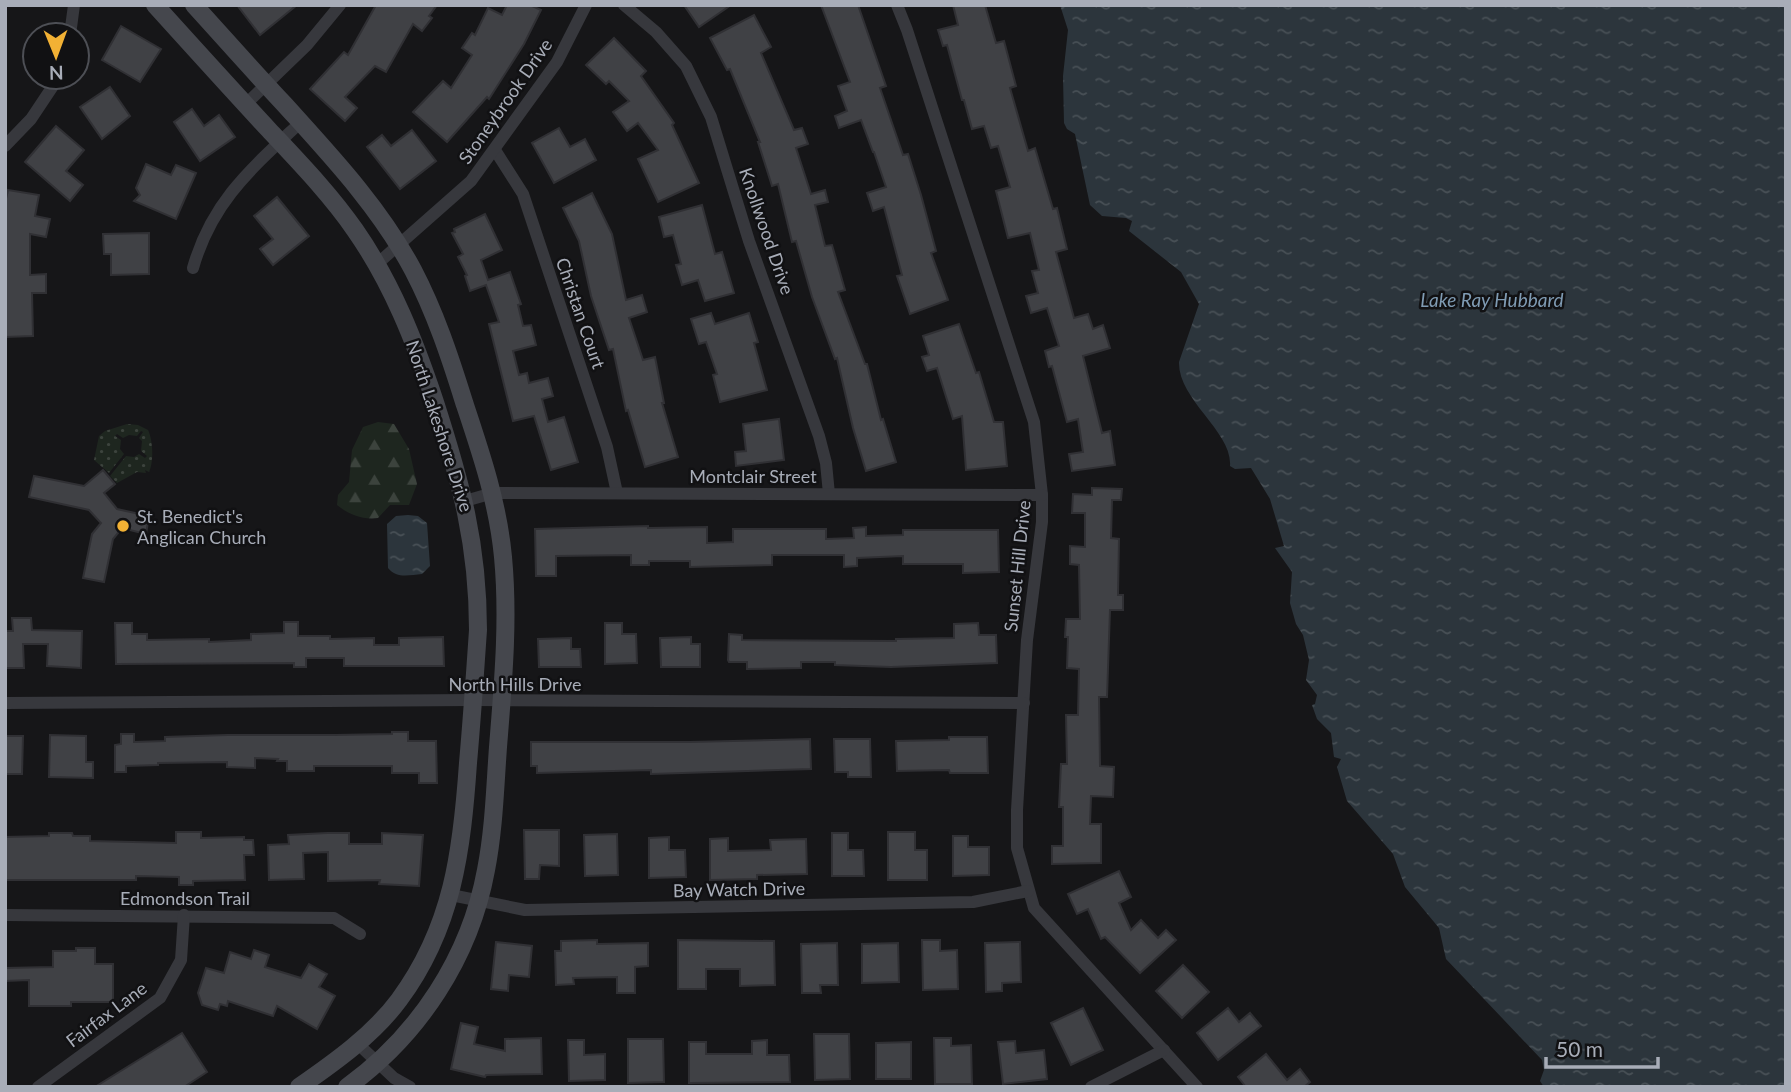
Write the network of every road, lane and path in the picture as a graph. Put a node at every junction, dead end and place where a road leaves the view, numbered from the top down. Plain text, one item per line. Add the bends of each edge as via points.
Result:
1 (155, 5) edge
2 (194, 5) edge
3 (340, 5) edge
4 (586, 5) edge
5 (624, 5) edge
6 (897, 5) edge
7 (267, 85) junction
8 (50, 91) edge
9 (246, 104) junction
10 (301, 122) junction
11 (280, 142) junction
12 (5, 146) edge
13 (495, 150) junction
14 (399, 245) junction
15 (377, 264) junction
16 (193, 268) dead end
17 (451, 362) junction
18 (424, 371) junction
19 (493, 493) junction
20 (617, 493) junction
21 (828, 494) junction
22 (1042, 495) junction
23 (465, 501) junction
24 (473, 700) junction
25 (501, 701) junction
26 (1024, 702) junction
27 (5, 703) edge
28 (1028, 891) junction
29 (451, 895) junction
30 (478, 902) junction
31 (5, 915) edge
32 (184, 915) junction
33 (360, 933) dead end
34 (357, 1043) junction
35 (1164, 1050) junction
36 (377, 1063) junction
37 (38, 1087) edge
38 (299, 1087) edge
39 (346, 1087) edge
40 (410, 1087) edge
41 (1091, 1087) edge
42 (1197, 1087) edge

1 - 9 main road, North Lakeshore Drive
2 - 7 main road, North Lakeshore Drive
3 - 7 street
4 - 13 street, Stoneybrook Drive via 557,62
5 - 21 street, Knollwood Drive via 686,66 711,117 749,241 819,436
6 - 22 street, Sunset Hill Drive via 1034,422
7 - 9 street
7 - 10 main road, North Lakeshore Drive
8 - 12 street
9 - 11 main road, North Lakeshore Drive
10 - 11 street
10 - 14 main road, North Lakeshore Drive via 371,204
11 - 15 main road, North Lakeshore Drive via 341,211
11 - 16 street via 230,191 211,220
13 - 14 street, Stoneybrook Drive via 471,181
13 - 20 street, Christan Court via 523,194 607,447
14 - 15 street, Stoneybrook Drive
14 - 17 main road, North Lakeshore Drive via 422,288
15 - 18 main road, North Lakeshore Drive
17 - 18 main road
17 - 19 main road, North Lakeshore Drive
18 - 23 main road, North Lakeshore Drive
19 - 20 street, Montclair Street
19 - 23 street, Montclair Street
19 - 25 main road, North Lakeshore Drive via 506,597
20 - 21 street, Montclair Street
21 - 22 street, Montclair Street
22 - 26 street, Sunset Hill Drive
23 - 24 main road, North Lakeshore Drive via 478,596
24 - 25 street, North Hills Drive
24 - 27 street, North Hills Drive
24 - 29 main road, North Lakeshore Drive via 463,832
25 - 26 street, North Hills Drive
25 - 30 main road, North Lakeshore Drive via 492,832
26 - 28 street, Sunset Hill Drive via 1017,848
28 - 30 street, Bay Watch Drive via 973,902 525,910
28 - 35 street, Sunset Hill Drive via 1034,908
29 - 30 street, Bay Watch Drive
29 - 34 main road, North Lakeshore Drive via 435,940 411,982 383,1019
30 - 36 main road, North Lakeshore Drive via 441,987
31 - 32 street, Edmondson Trail
32 - 33 street, Edmondson Trail via 334,918
32 - 37 street, Fairfax Lane via 181,960 160,998
34 - 36 street
34 - 38 main road, North Lakeshore Drive
35 - 41 street
35 - 42 street, Sunset Hill Drive
36 - 39 main road, North Lakeshore Drive
36 - 40 street

